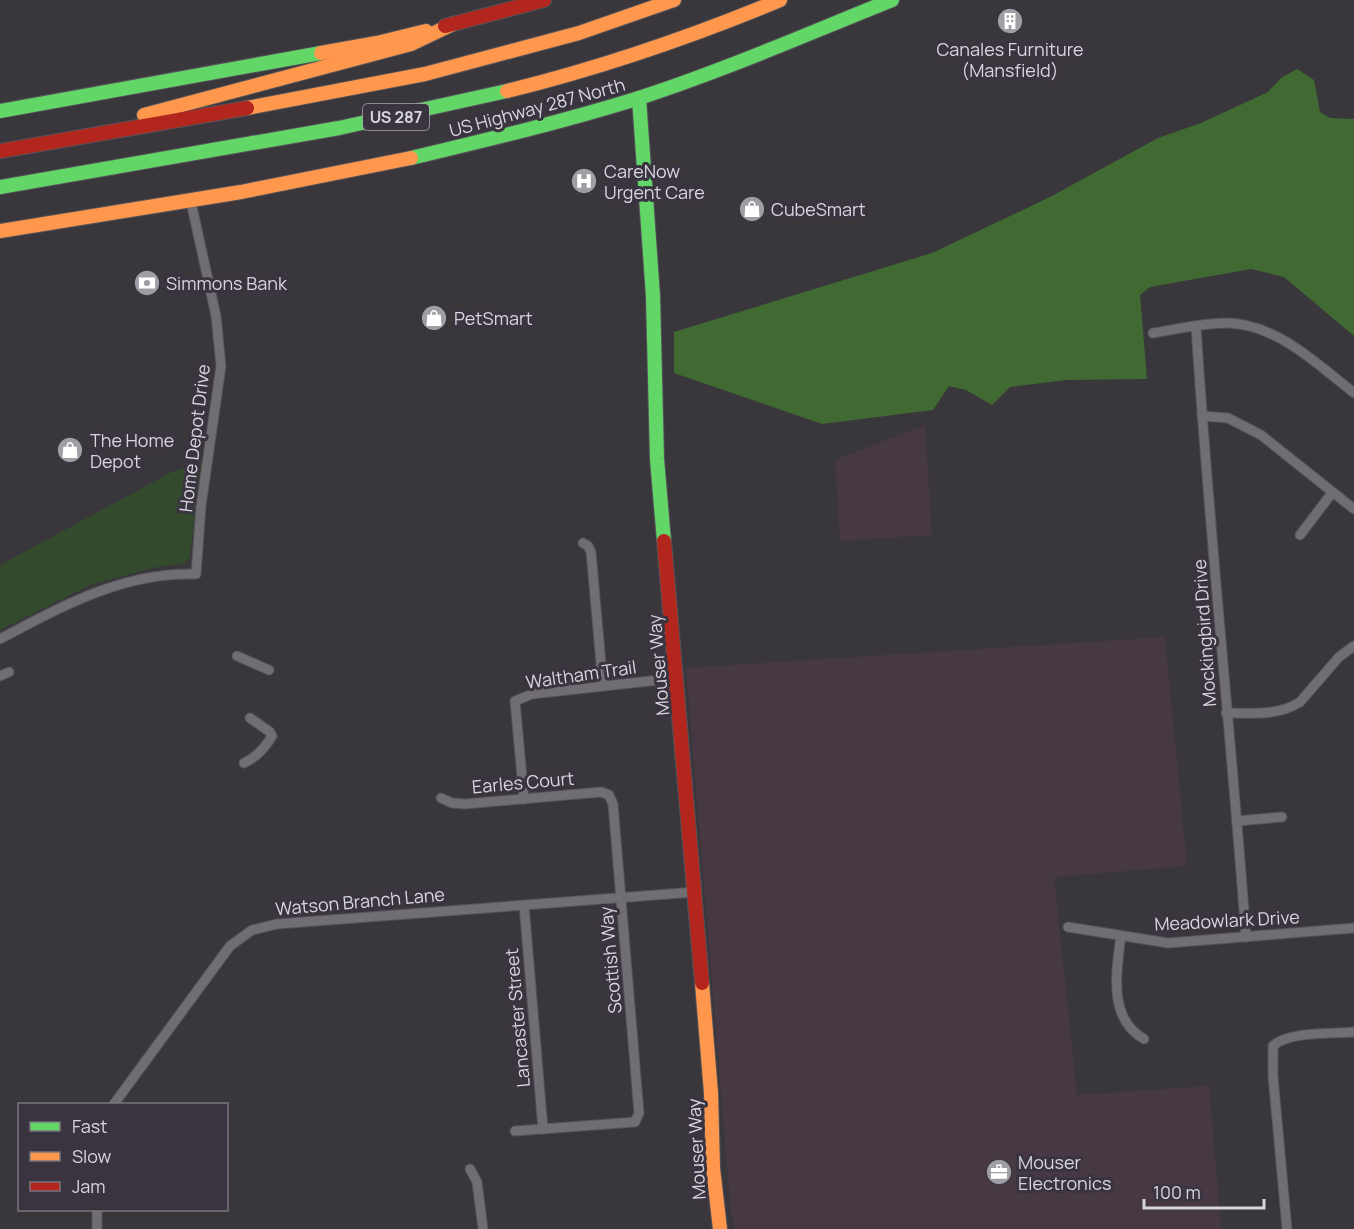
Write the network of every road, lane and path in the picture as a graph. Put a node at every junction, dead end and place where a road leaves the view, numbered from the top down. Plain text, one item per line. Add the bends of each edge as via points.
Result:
1 (544, 0) edge
2 (674, 0) edge
3 (780, 0) edge
4 (892, 0) edge
5 (453, 24) junction
6 (639, 98) junction
7 (0, 111) edge
8 (0, 145) edge
9 (0, 151) edge
10 (0, 187) edge
11 (191, 202) junction
12 (0, 231) edge
13 (1196, 327) junction
14 (1153, 333) dead end
15 (1354, 393) edge
16 (1202, 416) junction
17 (1332, 493) junction
18 (1354, 509) edge
19 (1300, 535) dead end
20 (583, 543) dead end
21 (0, 639) edge
22 (1354, 646) edge
23 (237, 656) dead end
24 (269, 670) dead end
25 (677, 678) junction
26 (603, 686) junction
27 (1226, 713) junction
28 (250, 718) dead end
29 (244, 763) dead end
30 (609, 795) joint
31 (441, 798) dead end
32 (524, 799) junction
33 (1282, 817) dead end
34 (1237, 821) junction
35 (695, 892) junction
36 (621, 898) junction
37 (524, 905) junction
38 (1068, 927) dead end
39 (1354, 928) edge
40 (1120, 936) junction
41 (1246, 937) junction
42 (1354, 1032) edge
43 (1144, 1039) dead end
44 (115, 1103) edge
45 (543, 1129) junction
46 (514, 1131) dead end
47 (470, 1169) dead end
48 (97, 1211) edge
49 (97, 1229) edge
50 (483, 1229) edge
51 (720, 1229) edge
52 (1287, 1229) edge

1 - 5 main road
2 - 9 main road, US 287 via 579,33 425,74
3 - 10 main road, US 287 via 672,43 542,83 446,106
4 - 6 main road, US Highway 287 North
5 - 7 main road via 377,43
5 - 8 main road via 411,44 284,78 73,132
6 - 11 main road, US Highway 287 North via 434,153
6 - 25 main road, Mouser Way via 653,296 657,459
11 - 12 main road, US Highway 287 North
11 - 21 street, Home Depot Drive via 216,316 221,366 201,506 196,574 158,575 105,589 79,598
13 - 14 street
13 - 15 street via 1226,323 1269,333 1283,339
13 - 16 street, Mockingbird Drive
16 - 17 street via 1223,417 1245,425
16 - 27 street, Mockingbird Drive
17 - 18 street
17 - 19 street
20 - 26 street via 591,552
22 - 27 street via 1295,705 1270,713
23 - 24 street
25 - 26 street, Waltham Trail
25 - 35 main road, Mouser Way
26 - 32 street, Waltham Trail via 532,694 515,701
27 - 34 street, Mockingbird Drive
28 - 29 street via 272,736 267,746
30 - 32 street, Earles Court via 601,792
30 - 36 street, Scottish Way
31 - 32 street, Earles Court via 457,804
33 - 34 street
34 - 41 street, Mockingbird Drive
35 - 36 street, Watson Branch Lane
35 - 51 main road, Mouser Way via 711,1093 712,1168
36 - 37 street, Watson Branch Lane
36 - 45 street, Scottish Way via 639,1109 635,1122
37 - 44 street, Watson Branch Lane via 277,924 252,930 230,946
37 - 45 street, Lancaster Street
38 - 40 street, Meadowlark Drive
39 - 41 street, Meadowlark Drive
40 - 41 street, Meadowlark Drive via 1168,943
40 - 43 street via 1116,979 1122,1019
42 - 52 street via 1305,1035 1278,1041 1273,1046
45 - 46 street
47 - 50 street via 477,1182
48 - 49 street

